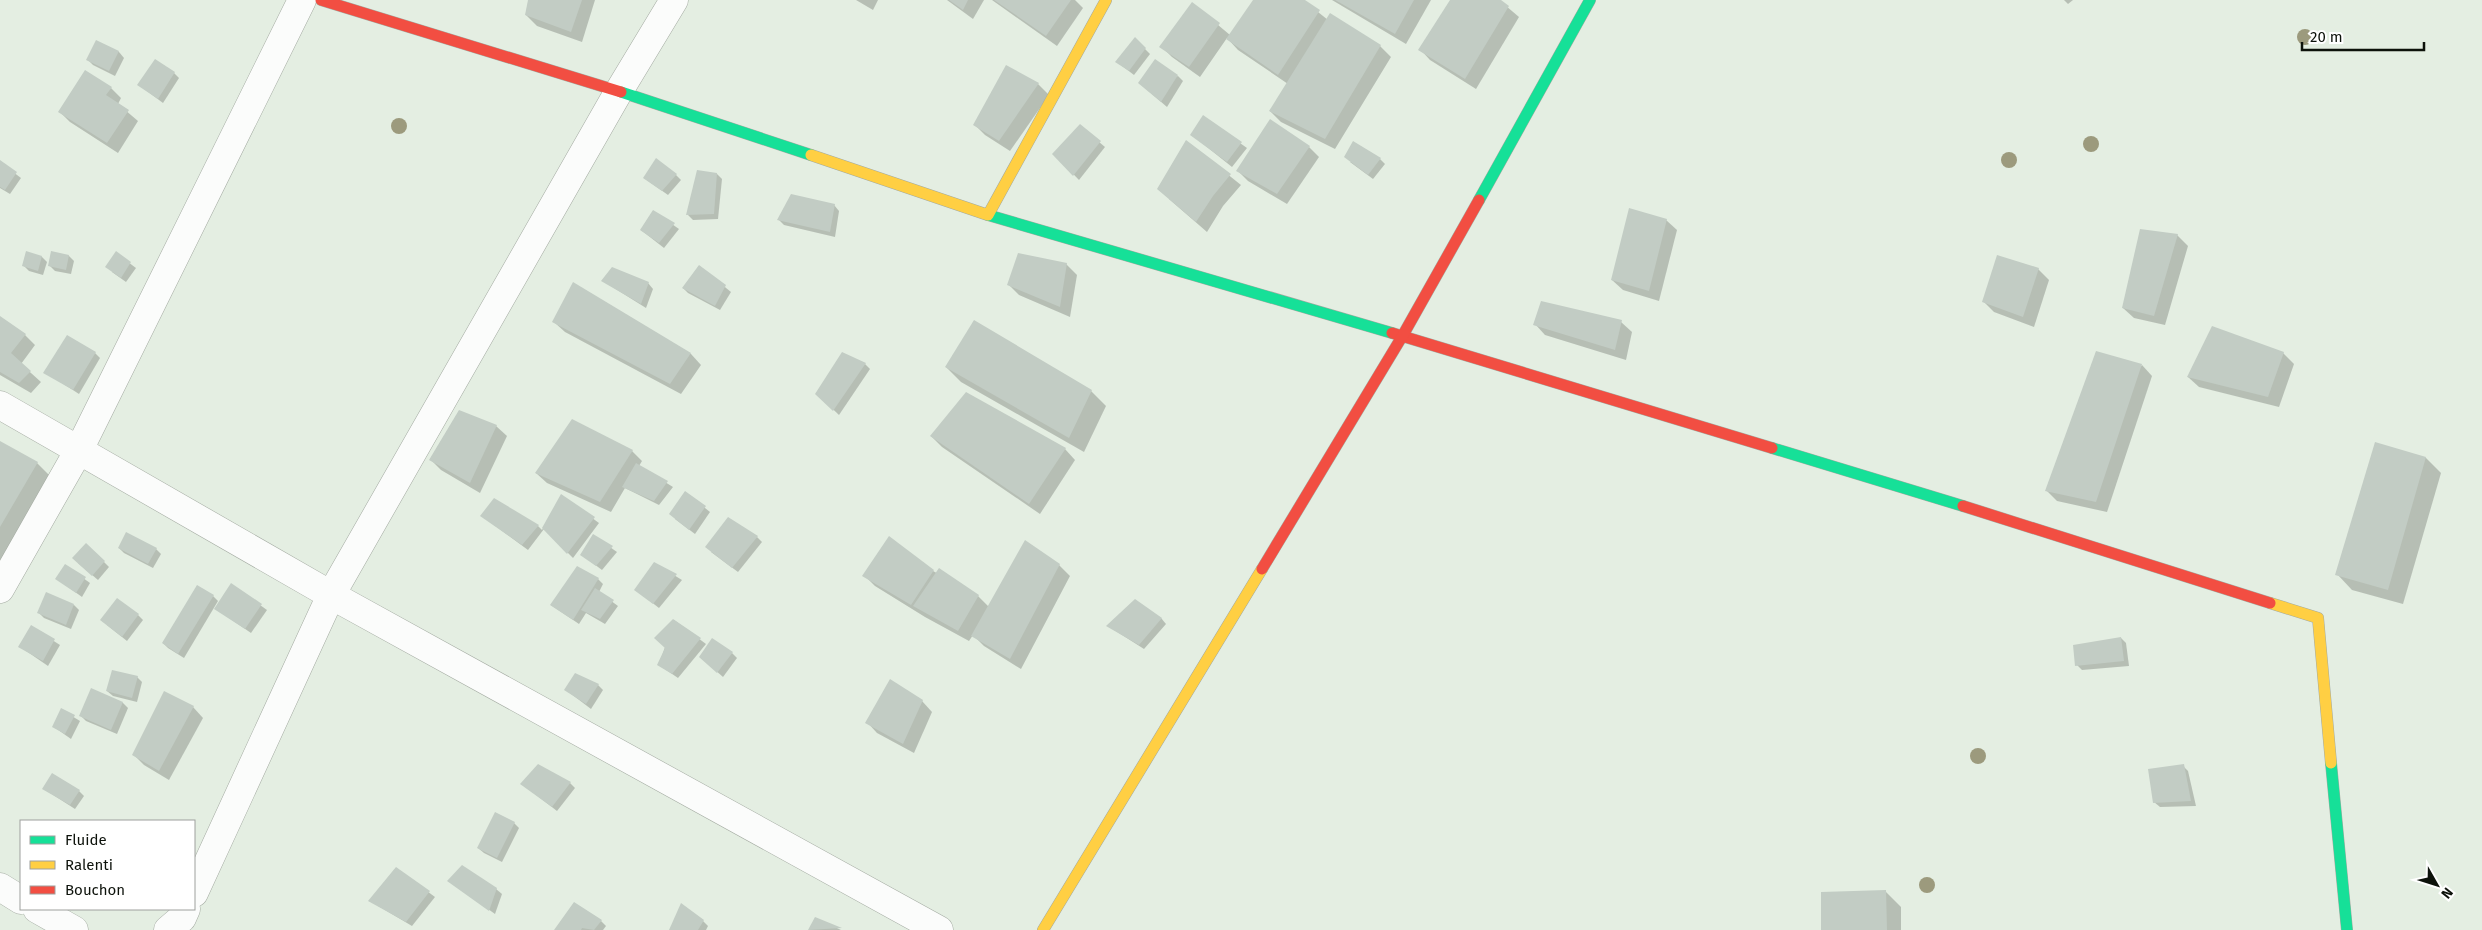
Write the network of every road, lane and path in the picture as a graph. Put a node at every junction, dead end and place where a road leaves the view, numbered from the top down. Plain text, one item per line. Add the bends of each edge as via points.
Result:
1 (302, 0) edge
2 (321, 0) edge
3 (674, 0) edge
4 (1106, 0) edge
5 (1590, 0) edge
6 (619, 91) junction
7 (988, 214) junction
8 (1403, 335) junction
9 (0, 405) edge
10 (79, 450) junction
11 (0, 589) edge
12 (331, 594) junction
13 (0, 887) edge
14 (195, 891) edge
15 (20, 899) edge
16 (39, 910) edge
17 (186, 910) edge
18 (74, 930) edge
19 (168, 930) edge
20 (939, 930) edge
21 (1043, 930) edge
22 (2347, 930) edge

1 - 10 street
2 - 6 street
3 - 6 street
4 - 7 street
5 - 8 street
6 - 7 street
6 - 12 street
7 - 8 street
8 - 21 street
8 - 22 street via 2031,526 2318,618
9 - 10 street
10 - 11 street
10 - 12 street
12 - 14 street
12 - 20 street
13 - 15 street
16 - 18 street
17 - 19 street via 182,918

